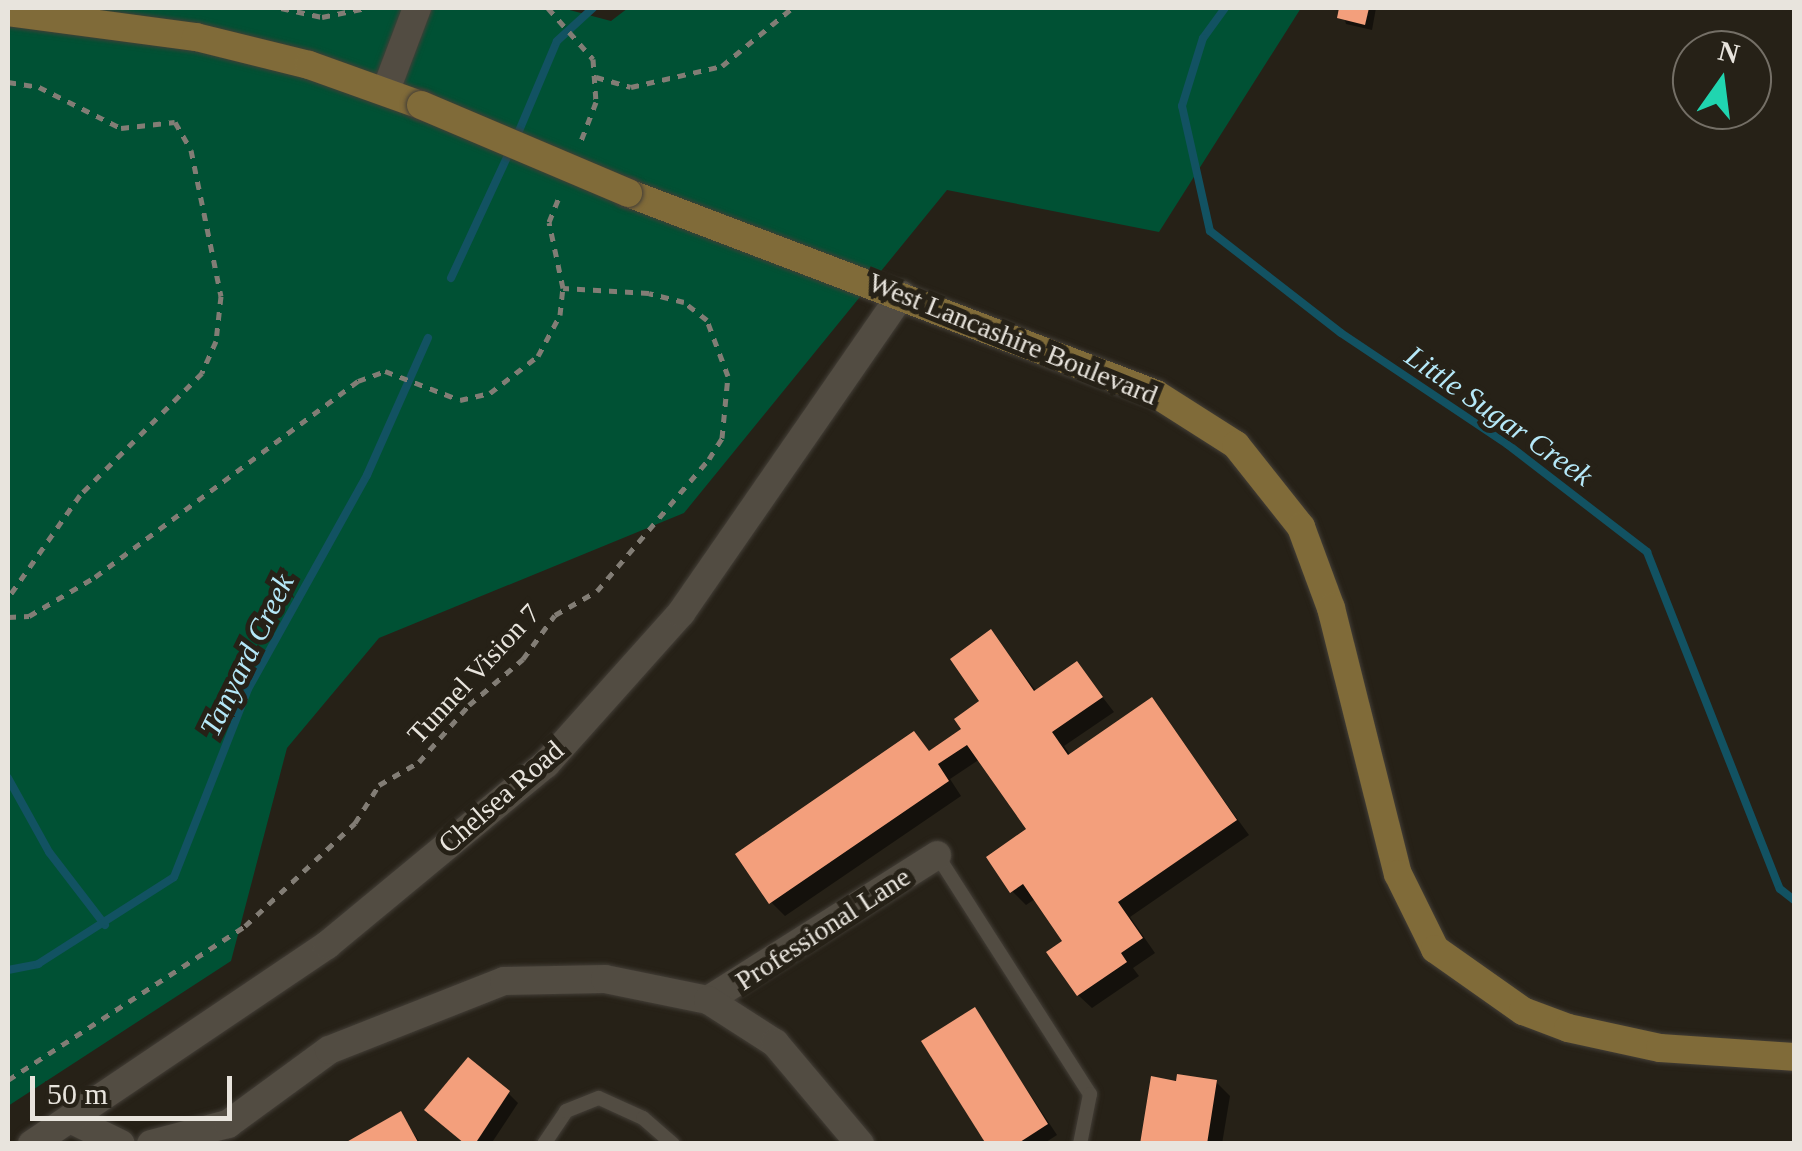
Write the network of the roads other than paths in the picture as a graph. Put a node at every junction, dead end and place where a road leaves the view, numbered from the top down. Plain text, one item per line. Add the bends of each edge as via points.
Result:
1 (417, 8) edge
2 (8, 12) edge
3 (386, 90) junction
4 (901, 294) junction
5 (938, 856) joint
6 (708, 1000) junction
7 (1794, 1056) edge
8 (74, 1121) junction
9 (32, 1144) edge
10 (121, 1144) edge
11 (151, 1144) edge
12 (544, 1144) edge
13 (673, 1144) edge
14 (860, 1144) edge
15 (1080, 1144) edge

1 - 3 street
2 - 3 main road, West Lancashire Boulevard via 196,36
3 - 4 main road, West Lancashire Boulevard, bridge via 628,193
4 - 7 main road, West Lancashire Boulevard via 1156,394 1236,445 1301,527 1331,608 1398,874 1435,949 1523,1011 1618,1041
4 - 8 street, Chelsea Road via 681,613 546,764 326,945
5 - 6 street, Professional Lane
5 - 15 lane via 1090,1094
6 - 11 street via 604,979 504,981 329,1050 228,1124
6 - 14 street via 776,1043
8 - 9 street, Chelsea Road
8 - 10 street
12 - 13 lane via 566,1111 599,1098 643,1118

